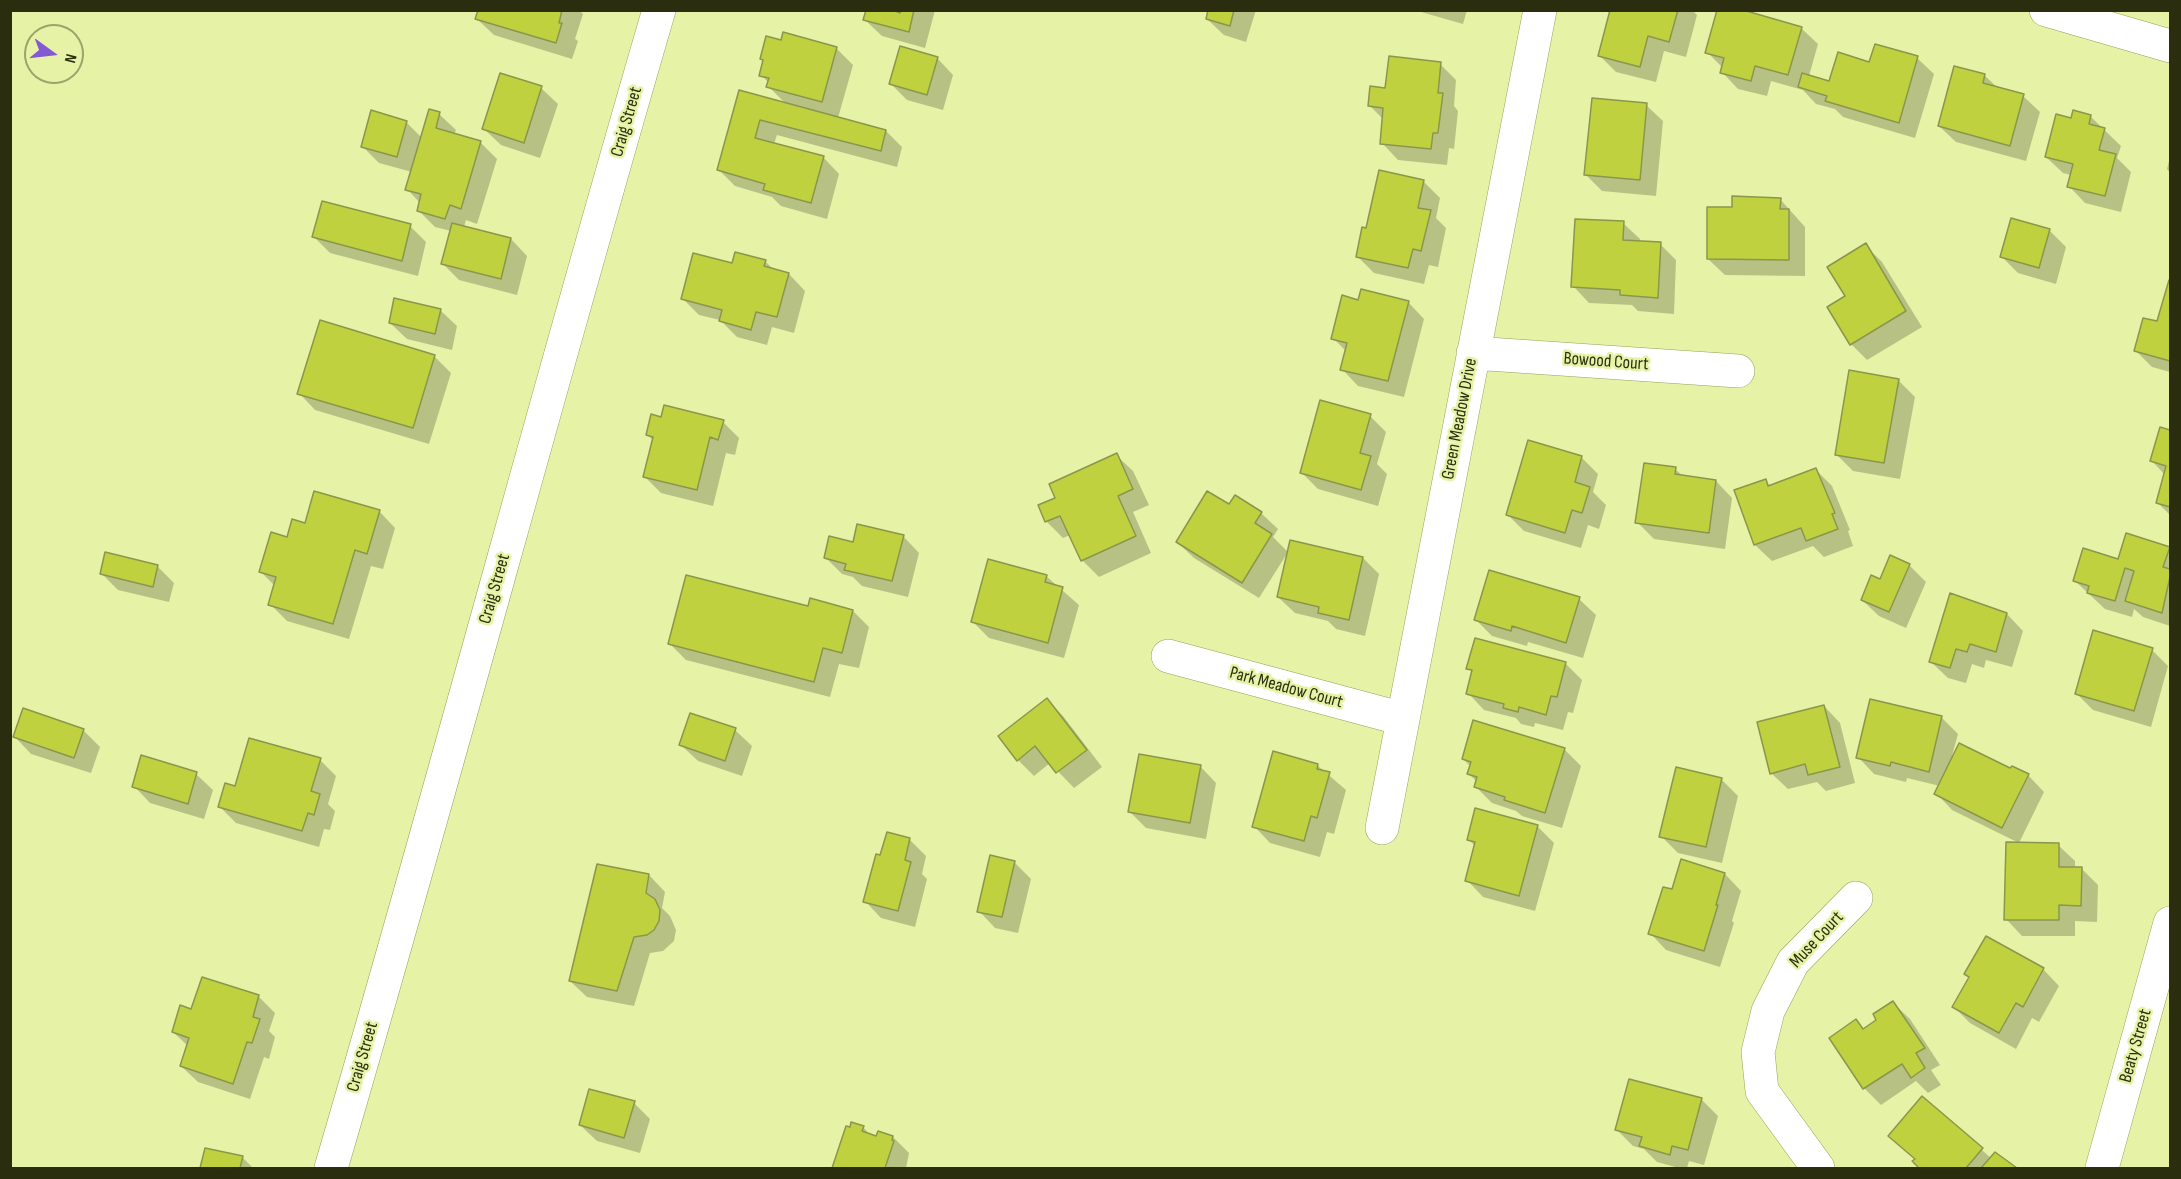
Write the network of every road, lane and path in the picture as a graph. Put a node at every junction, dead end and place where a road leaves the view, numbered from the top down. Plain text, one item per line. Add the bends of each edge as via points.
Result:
1 (659, 10) edge
2 (1540, 10) edge
3 (2046, 10) edge
4 (2170, 46) edge
5 (1473, 353) junction
6 (1738, 371) dead end
7 (1168, 656) dead end
8 (1403, 719) junction
9 (1382, 828) dead end
10 (1857, 898) dead end
11 (2170, 923) edge
12 (331, 1168) edge
13 (1818, 1168) edge
14 (2102, 1168) edge

1 - 12 street, Craig Street
2 - 5 street, Green Meadow Drive
3 - 4 street
5 - 6 street, Bowood Court
5 - 8 street, Green Meadow Drive
7 - 8 street, Park Meadow Court
8 - 9 street, Green Meadow Drive
10 - 13 street, Muse Court via 1793,962 1768,1011 1758,1052 1762,1091
11 - 14 street, Beaty Street

